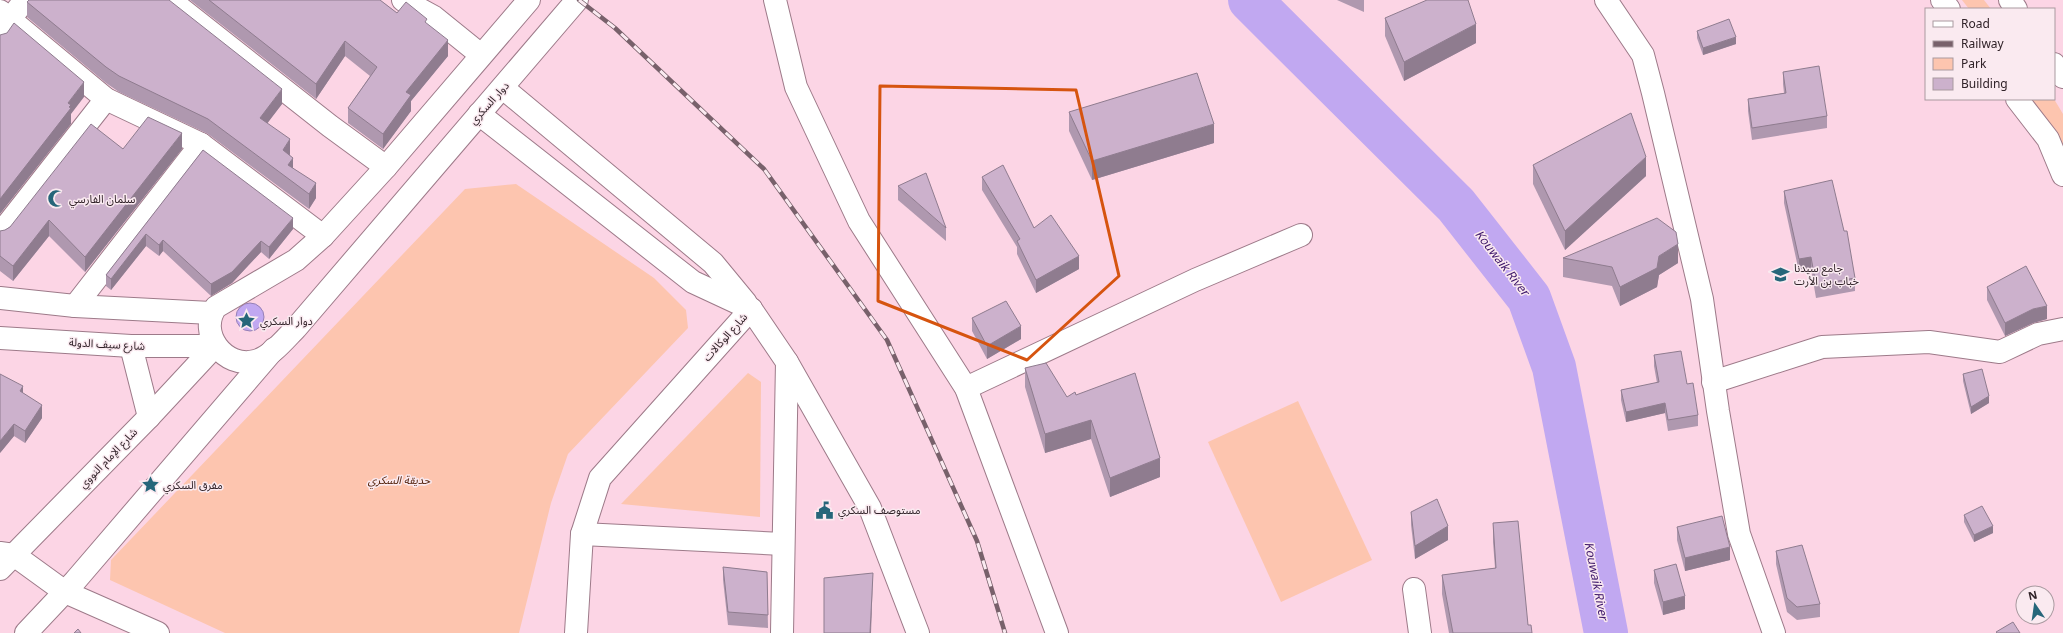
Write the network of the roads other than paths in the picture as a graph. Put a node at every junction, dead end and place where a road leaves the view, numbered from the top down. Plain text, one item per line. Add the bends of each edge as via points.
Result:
1 (25, 0) edge
2 (170, 0) edge
3 (403, 0) edge
4 (529, 0) edge
5 (577, 0) edge
6 (775, 0) edge
7 (1606, 0) edge
8 (1942, 0) edge
9 (1948, 8) edge
10 (5, 15) edge
11 (0, 38) edge
12 (481, 55) junction
13 (2055, 65) edge
14 (2063, 77) edge
15 (503, 88) junction
16 (106, 99) junction
17 (2018, 100) edge
18 (479, 114) junction
19 (201, 144) junction
20 (386, 167) junction
21 (2063, 175) edge
22 (0, 234) edge
23 (1301, 235) dead end
24 (323, 236) junction
25 (0, 298) edge
26 (76, 306) junction
27 (751, 309) junction
28 (211, 313) junction
29 (2063, 330) edge
30 (0, 338) edge
31 (131, 346) junction
32 (215, 346) junction
33 (274, 348) junction
34 (787, 362) junction
35 (1713, 382) junction
36 (966, 388) junction
37 (149, 417) junction
38 (582, 534) junction
39 (783, 544) junction
40 (5, 559) edge
41 (1414, 589) dead end
42 (65, 592) junction
43 (26, 633) edge
44 (158, 633) edge
45 (576, 633) edge
46 (782, 633) edge
47 (918, 633) edge
48 (1057, 633) edge
49 (1420, 633) edge
50 (1774, 633) edge

1 - 10 street
2 - 20 street
3 - 12 street via 434,17
4 - 12 street
5 - 15 street, دوار السكري
6 - 36 street via 796,88 859,221
7 - 35 street via 1642,56 1651,86 1702,299
8 - 9 street
10 - 11 street
10 - 16 street
12 - 20 street
13 - 14 street
15 - 18 street, دوار السكري
15 - 27 street, شارع الوكالات via 713,264
16 - 19 street
16 - 22 street
17 - 21 street via 2048,139
18 - 27 street via 694,282
18 - 33 street, دوار السكري via 296,328
19 - 24 street
19 - 26 street
20 - 24 street
23 - 36 street via 1194,280
24 - 28 street via 296,260 223,302
25 - 26 street
26 - 28 street
27 - 34 street
27 - 38 street, شارع الوكالات via 600,478
28 - 32 street via 211,335
29 - 35 street via 2038,334 2000,352 1929,342 1822,347
30 - 31 street, شارع سيف الدولة
31 - 32 street, شارع سيف الدولة
31 - 37 street
32 - 33 street, دوار السكري via 233,360 245,362 256,361
32 - 37 street, شارع الإمام النووي
33 - 42 street
34 - 39 street
34 - 47 street via 870,508
35 - 50 street via 1738,534
36 - 48 street
37 - 40 street, شارع الإمام النووي
38 - 39 street
38 - 45 street, شارع الوكالات
39 - 46 street
40 - 42 street
41 - 49 street
42 - 43 street
42 - 44 street

